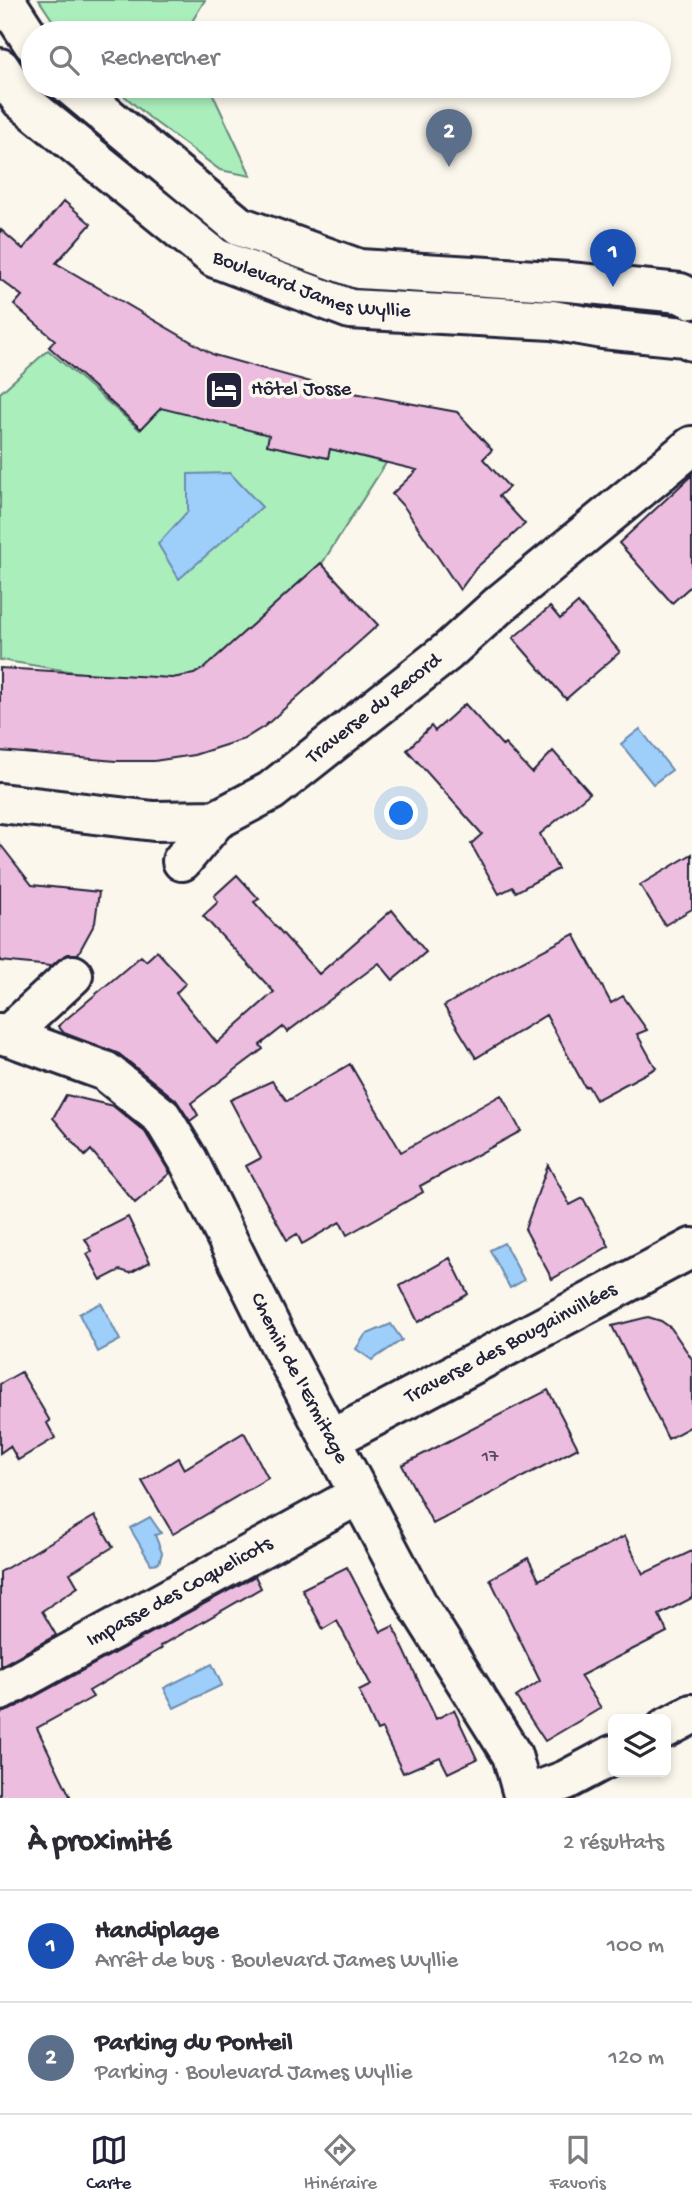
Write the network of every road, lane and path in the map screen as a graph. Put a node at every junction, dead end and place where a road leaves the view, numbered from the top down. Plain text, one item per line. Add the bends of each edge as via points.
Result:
1 (5, 0) edge
2 (21, 25) edge
3 (0, 68) edge
4 (85, 98) edge
5 (131, 136) junction
6 (105, 168) junction
7 (296, 247) junction
8 (276, 280) junction
9 (569, 282) junction
10 (692, 299) edge
11 (552, 320) junction
12 (692, 341) edge
13 (692, 446) edge
14 (0, 803) edge
15 (216, 820) junction
16 (183, 860) dead end
17 (73, 975) dead end
18 (3, 1035) edge
19 (692, 1248) edge
20 (330, 1440) junction
21 (358, 1495) junction
22 (0, 1691) edge
23 (692, 1714) edge
24 (671, 1725) edge
25 (608, 1758) edge
26 (524, 1797) edge

1 - 2 street
3 - 6 street, Boulevard James Wyllie via 21,100
4 - 5 street, Boulevard James Wyllie
5 - 6 street
5 - 7 street, Boulevard James Wyllie via 239,226
6 - 8 street, Boulevard James Wyllie via 215,258
7 - 8 street
7 - 9 street, Boulevard James Wyllie via 359,269
8 - 11 street, Boulevard James Wyllie via 350,309
9 - 10 street, Boulevard James Wyllie via 680,293
9 - 11 street
11 - 12 street, Boulevard James Wyllie
13 - 15 street, Traverse du Record via 447,652 271,791
14 - 15 street, Traverse du Record via 154,821
15 - 16 street
17 - 18 street
18 - 20 street, Chemin de l'Ermitage via 105,1071 162,1117
19 - 20 street, Traverse des Bougainvillées
20 - 21 street, Chemin de l'Ermitage
21 - 22 street, Impasse des Coquelicots
21 - 26 street, Chemin de l'Ermitage via 419,1607 512,1755
23 - 24 street
25 - 26 street

